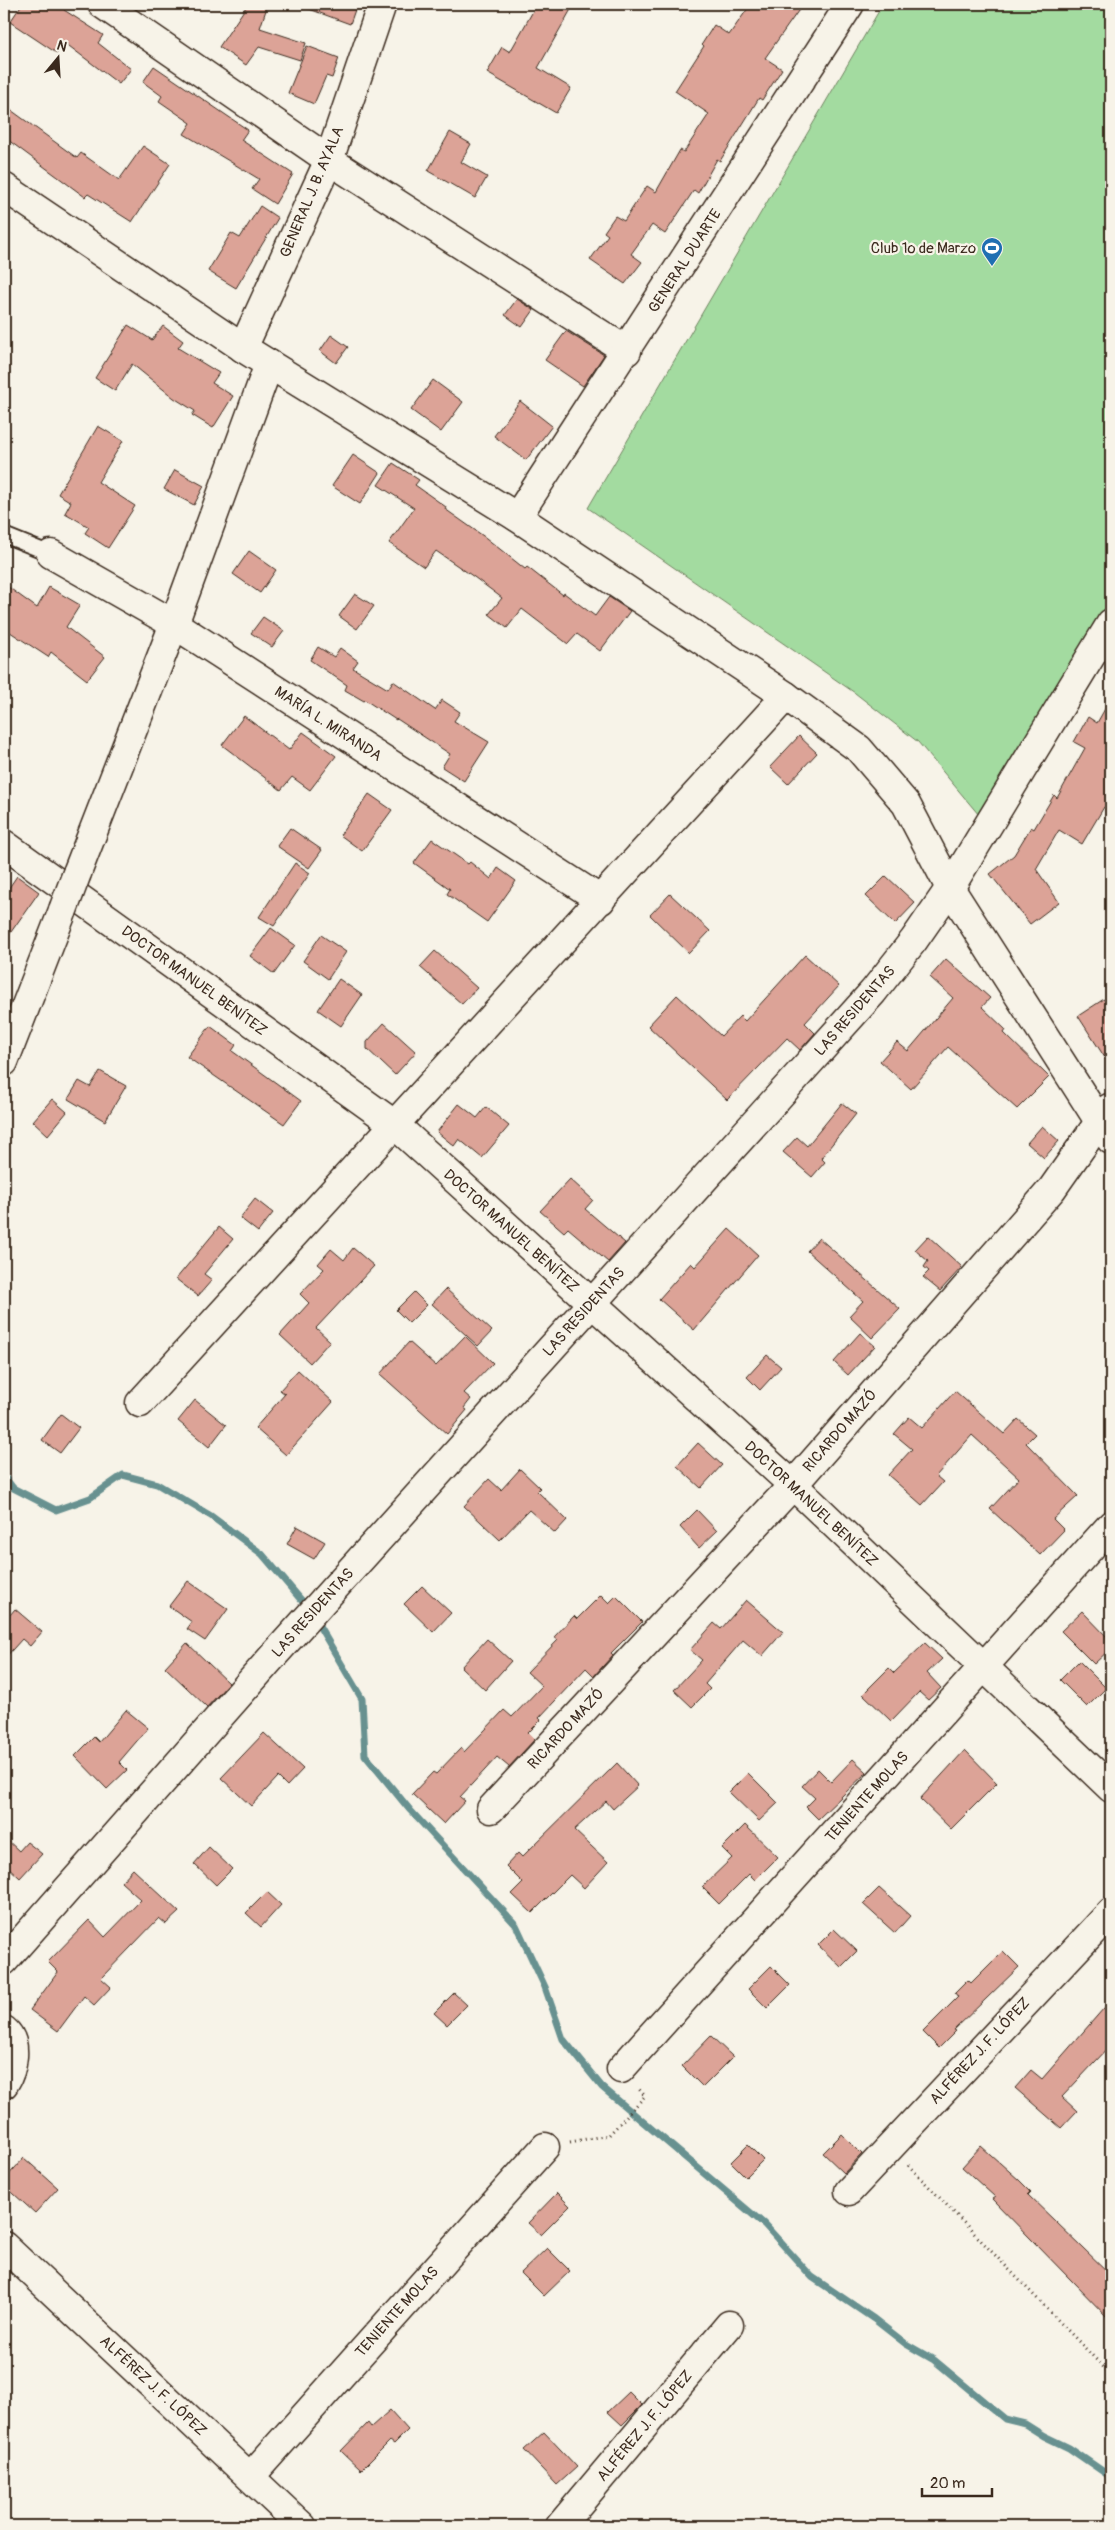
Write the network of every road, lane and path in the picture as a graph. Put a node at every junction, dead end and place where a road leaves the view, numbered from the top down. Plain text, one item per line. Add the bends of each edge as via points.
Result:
1 (102, 4) edge
2 (382, 4) edge
3 (850, 4) edge
4 (329, 160) junction
5 (4, 187) edge
6 (243, 348) junction
7 (627, 351) junction
8 (269, 364) junction
9 (517, 517) junction
10 (4, 536) edge
11 (51, 554) joint
12 (174, 624) junction
13 (1107, 638) edge
14 (786, 696) junction
15 (4, 844) edge
16 (950, 888) junction
17 (601, 900) junction
18 (4, 1062) edge
19 (1108, 1122) edge
20 (394, 1124) junction
21 (592, 1303) junction
22 (140, 1403) dead end
23 (793, 1485) junction
24 (1111, 1525) edge
25 (984, 1667) junction
26 (1111, 1788) edge
27 (490, 1809) dead end
28 (1111, 1912) edge
29 (4, 1961) edge
30 (4, 2030) edge
31 (621, 2069) dead end
32 (4, 2084) edge
33 (645, 2096) dead end
34 (544, 2147) joint
35 (890, 2147) junction
36 (849, 2191) dead end
37 (4, 2246) edge
38 (730, 2325) dead end
39 (1111, 2374) edge
40 (250, 2477) junction
41 (302, 2526) edge
42 (560, 2526) edge

1 - 4 street
2 - 4 street, GENERAL J. B. AYALA
3 - 7 street, GENERAL DUARTE
4 - 6 street, GENERAL J. B. AYALA
4 - 7 street
5 - 6 street
6 - 8 street
7 - 9 street, GENERAL DUARTE
8 - 9 street
8 - 12 street
9 - 14 street
10 - 11 lane
11 - 12 street, MARÍA L. MIRANDA
12 - 17 street, MARÍA L. MIRANDA
12 - 18 street, bridge
13 - 16 street, LAS RESIDENTAS
14 - 16 street via 859,749 906,804
14 - 17 street
15 - 20 street, DOCTOR MANUEL BENÍTEZ
16 - 19 street
16 - 21 street, LAS RESIDENTAS via 873,992
17 - 20 street
19 - 23 street, RICARDO MAZÓ
20 - 21 street, DOCTOR MANUEL BENÍTEZ
20 - 22 street
21 - 23 street, DOCTOR MANUEL BENÍTEZ
21 - 29 street, LAS RESIDENTAS via 274,1655
23 - 25 street, DOCTOR MANUEL BENÍTEZ
23 - 27 street, RICARDO MAZÓ
24 - 25 street, TENIENTE MOLAS
25 - 26 street, DOCTOR MANUEL BENÍTEZ
25 - 31 street, TENIENTE MOLAS
28 - 35 street, ALFÉREZ J. F. LÓPEZ
30 - 32 street via 14,2055
33 - 34 path via 610,2135
34 - 40 street, TENIENTE MOLAS
35 - 36 street, ALFÉREZ J. F. LÓPEZ
35 - 39 path
37 - 40 street, ALFÉREZ J. F. LÓPEZ
38 - 42 street, ALFÉREZ J. F. LÓPEZ
40 - 41 street, ALFÉREZ J. F. LÓPEZ

